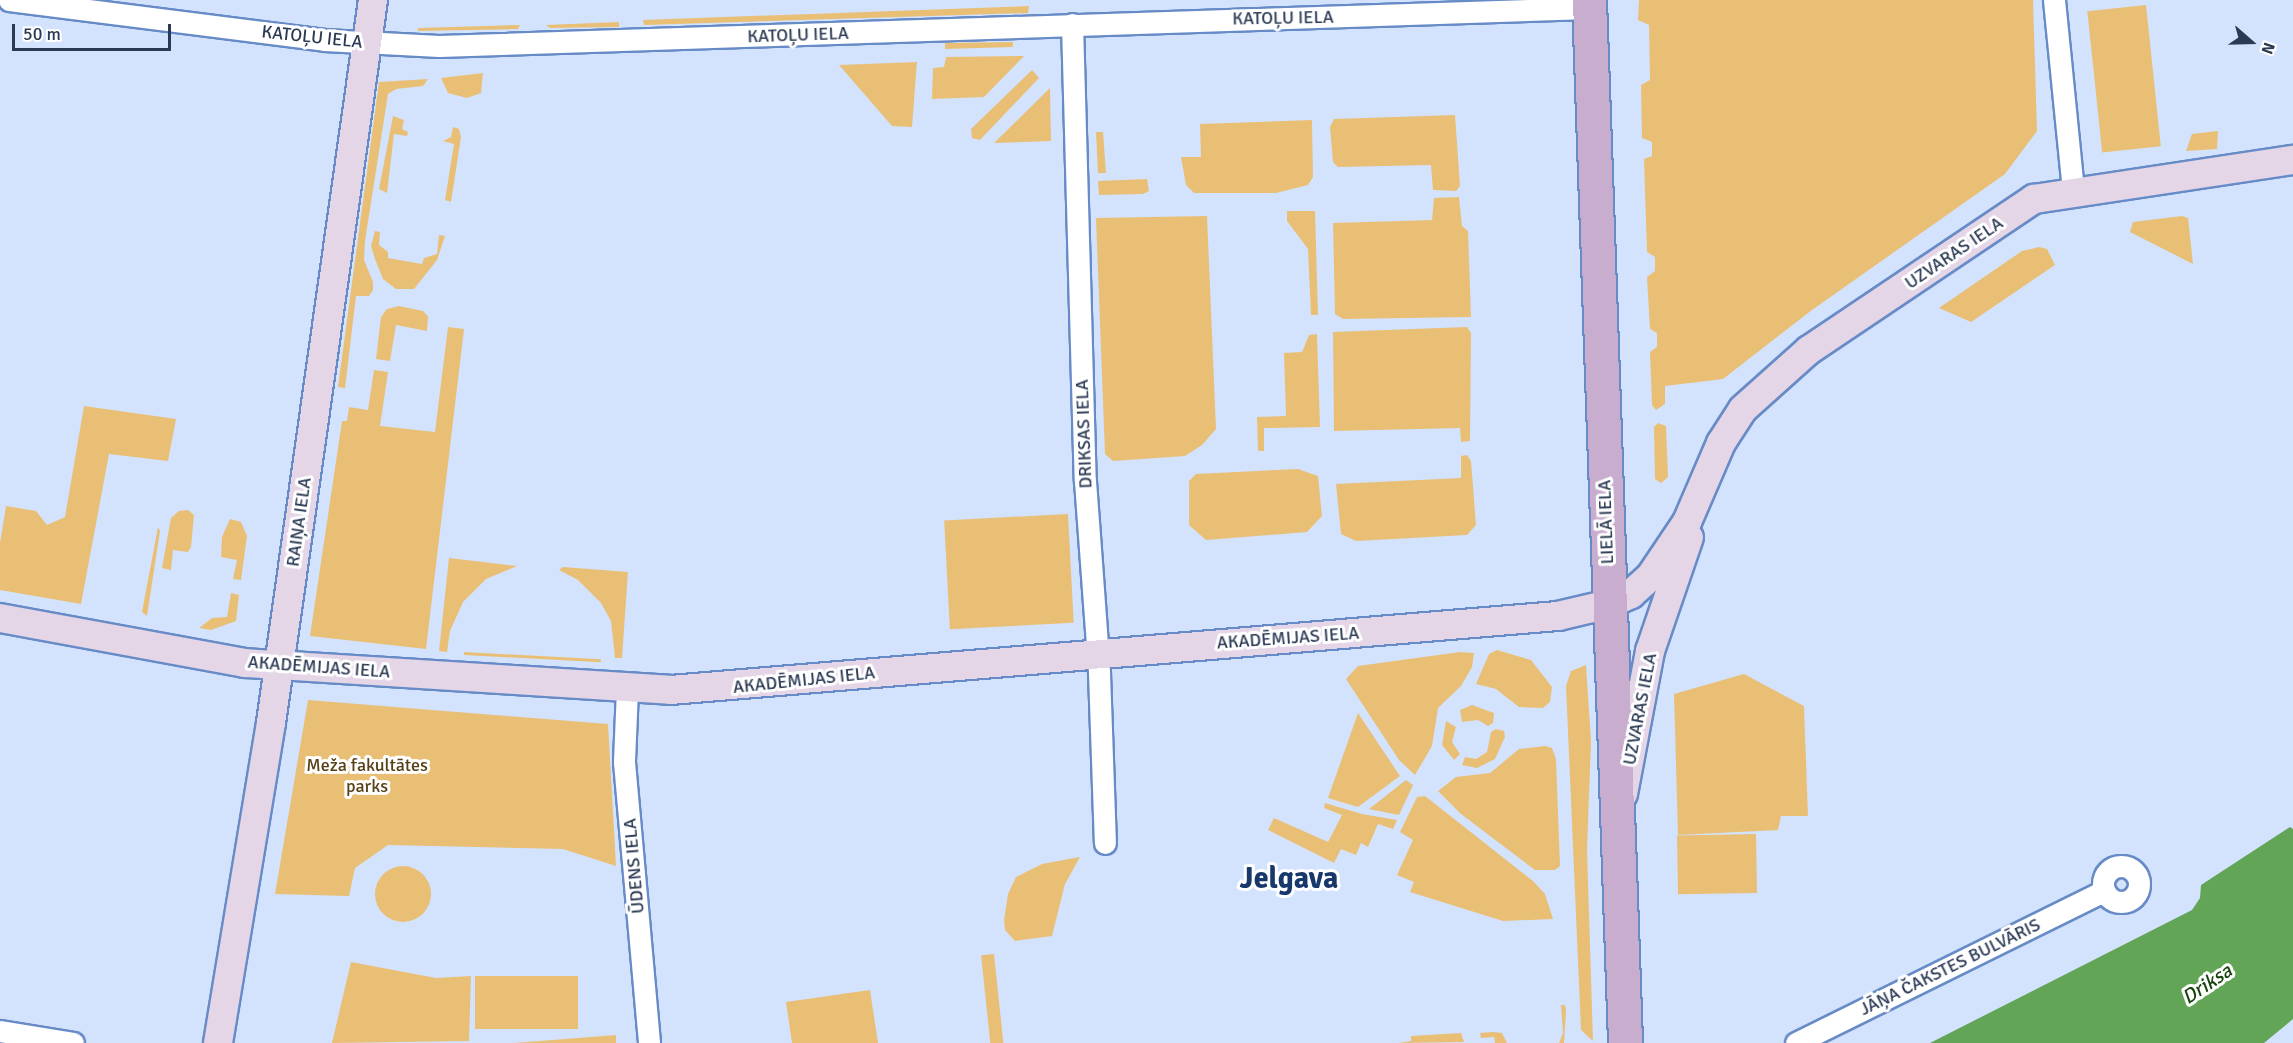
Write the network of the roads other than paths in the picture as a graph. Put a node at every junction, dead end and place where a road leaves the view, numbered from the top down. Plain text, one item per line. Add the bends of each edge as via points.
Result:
1 (9, 0) edge
2 (373, 0) edge
3 (2054, 0) edge
4 (1589, 4) edge
5 (1072, 24) junction
6 (367, 43) junction
7 (2293, 160) edge
8 (2073, 191) junction
9 (1701, 495) junction
10 (1609, 604) junction
11 (0, 618) edge
12 (1098, 653) junction
13 (279, 665) junction
14 (627, 688) junction
15 (1617, 822) junction
16 (1105, 843) dead end
17 (2104, 891) dead end
18 (0, 1031) edge
19 (73, 1043) edge
20 (218, 1043) edge
21 (649, 1043) edge
22 (1625, 1043) edge
23 (1796, 1043) edge

1 - 6 street, KATOĻU IELA
2 - 6 main road, RAIŅA IELA
3 - 8 street
4 - 5 street, KATOĻU IELA
4 - 10 main road, LIELĀ IELA
5 - 6 street, KATOĻU IELA via 486,45
5 - 12 street, DRIKSAS IELA via 1085,481
6 - 13 main road, RAIŅA IELA
7 - 8 main road, UZVARAS IELA
8 - 9 main road, UZVARAS IELA via 2034,199 1809,350 1743,409 1721,443
9 - 10 main road, UZVARAS IELA via 1650,577 1631,594
9 - 15 main road, UZVARAS IELA via 1650,651 1640,722
10 - 12 main road, AKADĒMIJAS IELA via 1545,618
10 - 15 main road, LIELĀ IELA
11 - 13 main road, AKADĒMIJAS IELA via 238,662
12 - 14 main road, AKADĒMIJAS IELA via 712,689
12 - 16 street, DRIKSAS IELA
13 - 14 main road, AKADĒMIJAS IELA
13 - 20 main road, RAIŅA IELA
14 - 21 street, ŪDENS IELA via 624,762
15 - 22 main road, LIELĀ IELA
17 - 23 street, JĀŅA ČAKSTES BULVĀRIS
18 - 19 street

